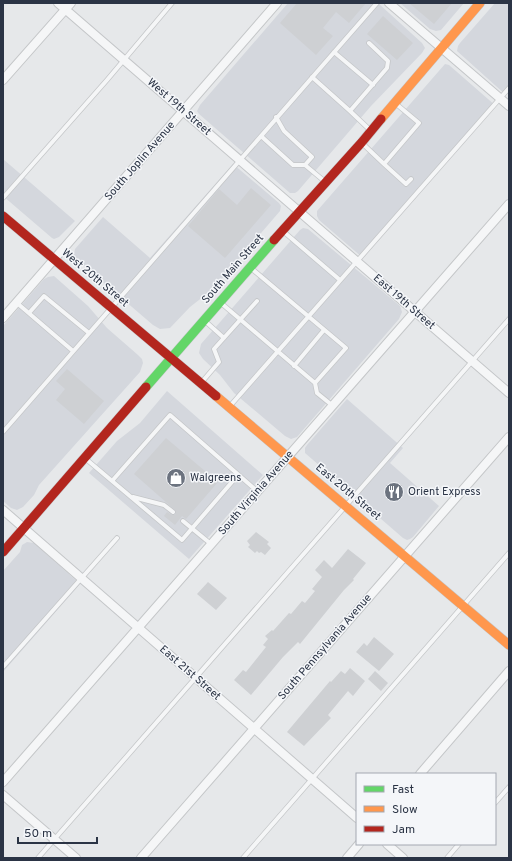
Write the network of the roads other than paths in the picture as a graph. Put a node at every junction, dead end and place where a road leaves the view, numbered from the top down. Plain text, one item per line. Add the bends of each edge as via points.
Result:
1 (58, 3) edge
2 (172, 3) edge
3 (277, 3) edge
4 (377, 3) edge
5 (389, 3) edge
6 (480, 3) edge
7 (68, 6) edge
8 (369, 43) dead end
9 (441, 48) junction
10 (334, 52) junction
11 (123, 60) junction
12 (312, 77) junction
13 (3, 80) edge
14 (373, 85) junction
15 (509, 88) edge
16 (500, 98) junction
17 (394, 102) junction
18 (509, 106) edge
19 (183, 111) junction
20 (350, 111) junction
21 (276, 117) junction
22 (371, 130) junction
23 (261, 136) junction
24 (362, 142) junction
25 (240, 160) junction
26 (384, 164) junction
27 (305, 165) junction
28 (411, 179) dead end
29 (325, 182) junction
30 (3, 198) edge
31 (509, 204) edge
32 (299, 211) junction
33 (3, 216) edge
34 (282, 230) junction
35 (54, 260) junction
36 (357, 261) junction
37 (250, 268) junction
38 (340, 280) junction
39 (257, 301) dead end
40 (16, 303) junction
41 (220, 303) junction
42 (111, 308) junction
43 (415, 312) junction
44 (29, 313) junction
45 (308, 316) junction
46 (3, 318) edge
47 (509, 319) edge
48 (204, 320) junction
49 (240, 320) junction
50 (324, 330) junction
51 (89, 333) junction
52 (224, 338) junction
53 (73, 351) junction
54 (278, 352) junction
55 (172, 358) junction
56 (472, 361) junction
57 (294, 366) junction
58 (201, 383) junction
59 (316, 383) junction
60 (509, 392) edge
61 (333, 406) junction
62 (229, 407) junction
63 (3, 432) edge
64 (509, 437) edge
65 (288, 457) junction
66 (85, 458) junction
67 (238, 474) junction
68 (112, 481) junction
69 (258, 492) junction
70 (130, 496) junction
71 (345, 506) junction
72 (3, 510) edge
73 (173, 512) dead end
74 (183, 521) dead end
75 (24, 528) junction
76 (192, 528) junction
77 (117, 538) dead end
78 (211, 545) junction
79 (3, 552) edge
80 (509, 553) edge
81 (405, 556) junction
82 (82, 578) junction
83 (463, 605) junction
84 (139, 628) junction
85 (509, 645) edge
86 (3, 667) edge
87 (509, 671) edge
88 (196, 678) junction
89 (254, 728) junction
90 (421, 773) edge
91 (312, 779) junction
92 (3, 782) edge
93 (509, 787) edge
94 (3, 795) edge
95 (496, 802) edge
96 (356, 817) edge
97 (54, 840) junction
98 (358, 845) edge
99 (388, 845) edge
100 (458, 845) edge
101 (38, 858) edge
102 (76, 858) edge
103 (141, 858) edge
104 (243, 858) edge
105 (347, 858) edge
106 (403, 858) edge
107 (447, 858) edge

1 - 7 street, West 19th Street
2 - 11 lane
3 - 19 street, South Joplin Avenue
4 - 10 lane
5 - 9 street
6 - 9 main road, South Main Street
7 - 11 street, West 19th Street
7 - 13 street
8 - 14 lane via 388,60 387,68
9 - 16 street
9 - 17 main road, South Main Street
10 - 12 lane
10 - 14 lane
11 - 19 street, West 19th Street
11 - 30 lane
12 - 20 lane
12 - 21 lane
14 - 20 lane
15 - 16 lane
16 - 18 street
16 - 36 lane
17 - 22 main road, South Main Street
17 - 26 lane via 419,123
19 - 25 street, West 19th Street
19 - 35 street, South Joplin Avenue
20 - 22 lane
21 - 23 lane
21 - 27 lane via 284,131 312,157
22 - 24 main road, South Main Street
23 - 25 lane
23 - 27 lane via 293,165
24 - 26 lane
24 - 29 main road, South Main Street
25 - 32 street, West 19th Street
25 - 42 lane
26 - 28 lane via 406,184
27 - 29 lane
29 - 32 main road, South Main Street
31 - 43 street, South Virginia Avenue
32 - 34 main road, South Main Street
32 - 36 street, East 19th Street
33 - 35 main road, West 20th Street
34 - 37 main road, South Main Street
34 - 38 lane
35 - 40 street, South Joplin Avenue
35 - 42 main road, West 20th Street
36 - 38 lane
36 - 43 street, East 19th Street
37 - 41 main road, South Main Street
37 - 45 lane
38 - 45 lane
39 - 49 lane
40 - 44 lane
40 - 46 street, South Joplin Avenue
41 - 48 main road, South Main Street
41 - 49 lane
42 - 51 lane
42 - 55 main road, West 20th Street
43 - 56 street, East 19th Street
43 - 61 street, South Virginia Avenue
44 - 51 lane via 44,296
44 - 53 lane
45 - 50 lane
45 - 54 lane
47 - 56 lane
48 - 52 lane
48 - 55 main road, South Main Street
49 - 52 lane
49 - 54 lane
50 - 57 lane
50 - 59 lane via 346,348
51 - 53 lane
52 - 58 lane via 214,349 219,362
53 - 63 lane
54 - 57 lane
54 - 62 lane
55 - 58 main road, East 20th Street
55 - 66 main road, South Main Street
56 - 60 street, East 19th Street
56 - 71 lane
57 - 59 lane
58 - 62 main road, East 20th Street
59 - 61 lane via 317,393
61 - 65 street, South Virginia Avenue
62 - 65 main road, East 20th Street
64 - 81 street, South Pennsylvania Avenue
65 - 69 street, South Virginia Avenue
65 - 71 main road, East 20th Street
66 - 68 lane
66 - 75 main road, South Main Street
67 - 68 lane via 170,415
67 - 69 lane
67 - 76 lane
68 - 70 lane
69 - 78 street, South Virginia Avenue
70 - 73 lane via 164,505
70 - 76 lane via 182,540
71 - 81 main road, East 20th Street
71 - 88 lane
72 - 75 street, East 21st Street
74 - 76 lane
75 - 79 main road, South Main Street
75 - 82 street, East 21st Street
76 - 78 lane
77 - 82 lane
78 - 84 street, South Virginia Avenue
80 - 83 lane
81 - 83 main road, East 20th Street
81 - 89 street, South Pennsylvania Avenue
82 - 84 street, East 21st Street
82 - 86 lane
83 - 85 main road, East 20th Street
83 - 91 lane
84 - 88 street, East 21st Street
84 - 92 street, South Virginia Avenue
87 - 90 street
88 - 89 street, East 21st Street
88 - 97 lane
89 - 91 street, East 21st Street
89 - 103 street, South Pennsylvania Avenue
91 - 96 street, East 21st Street
91 - 104 lane
93 - 95 lane
94 - 97 street
97 - 101 lane
97 - 102 street
98 - 105 street
99 - 106 street
100 - 107 lane

